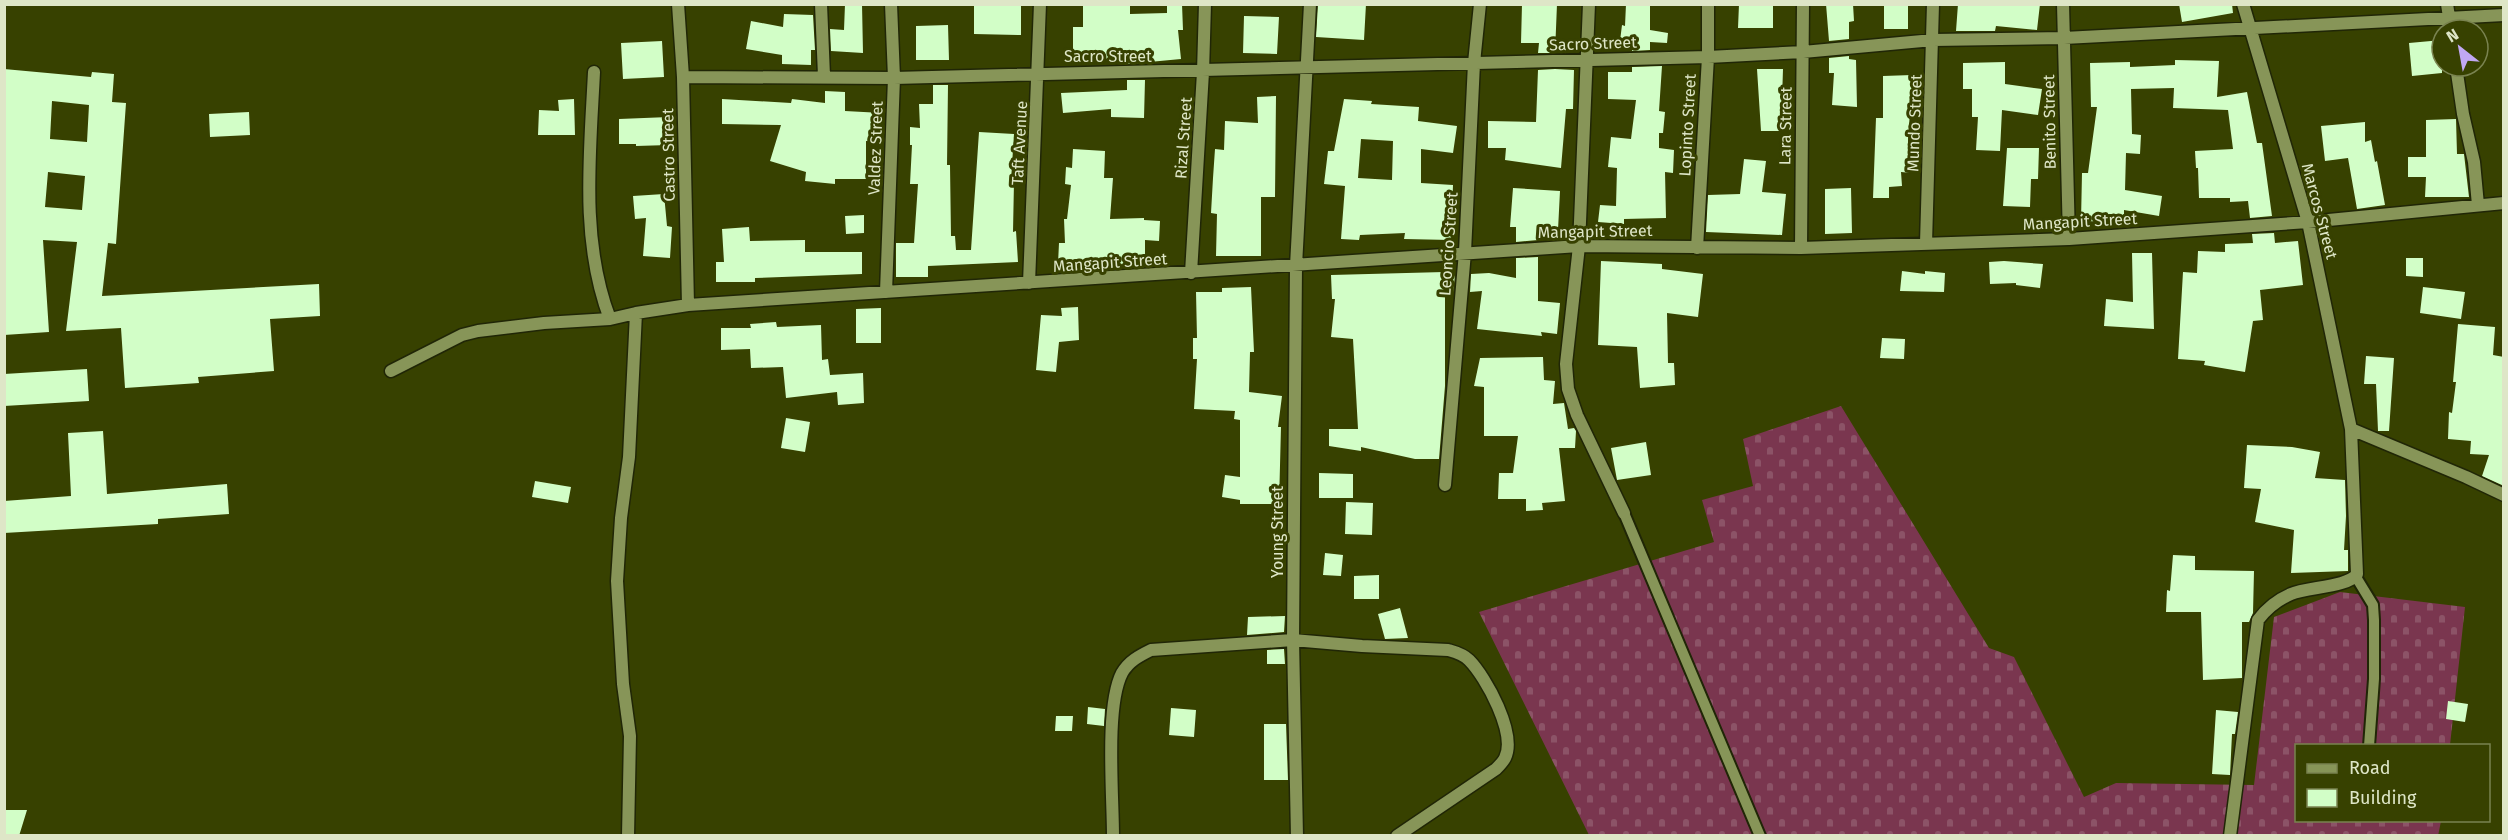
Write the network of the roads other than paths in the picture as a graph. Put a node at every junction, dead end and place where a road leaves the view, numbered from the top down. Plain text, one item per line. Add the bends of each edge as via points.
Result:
1 (678, 4) edge
2 (821, 4) edge
3 (891, 4) edge
4 (1040, 4) edge
5 (1205, 4) edge
6 (1310, 4) edge
7 (1480, 4) edge
8 (1588, 4) edge
9 (1708, 4) edge
10 (1803, 4) edge
11 (1932, 4) edge
12 (2063, 4) edge
13 (2243, 4) edge
14 (2504, 15) edge
15 (2486, 18) edge
16 (2430, 24) edge
17 (2249, 29) junction
18 (2064, 38) junction
19 (1933, 40) junction
20 (1803, 52) junction
21 (1707, 57) junction
22 (1586, 60) junction
23 (1474, 63) junction
24 (1308, 67) junction
25 (594, 72) dead end
26 (1203, 72) junction
27 (1039, 73) junction
28 (824, 76) junction
29 (683, 77) junction
30 (894, 78) junction
31 (2458, 78) edge
32 (2504, 203) edge
33 (2478, 205) junction
34 (2308, 222) junction
35 (2069, 239) junction
36 (1926, 243) junction
37 (1579, 246) junction
38 (1697, 248) junction
39 (1801, 248) junction
40 (1465, 252) junction
41 (1296, 266) junction
42 (1191, 273) junction
43 (1029, 283) junction
44 (886, 292) junction
45 (688, 305) junction
46 (636, 313) junction
47 (610, 319) junction
48 (392, 371) dead end
49 (2351, 429) junction
50 (1445, 485) dead end
51 (2504, 495) edge
52 (1624, 513) joint
53 (2356, 577) junction
54 (1293, 640) junction
55 (2369, 744) edge
56 (628, 836) edge
57 (1113, 836) edge
58 (1297, 836) edge
59 (1397, 836) edge
60 (1760, 836) edge
61 (2230, 836) edge

1 - 29 street, Castro Street
2 - 28 street
3 - 30 street, Valdez Street
4 - 27 street, Taft Avenue
5 - 26 street, Rizal Street
6 - 24 street, Young Street
7 - 23 street, Leoncio Street
8 - 22 street
9 - 21 street, Lopinto Street
10 - 20 street, Lara Street
11 - 19 street, Mundo Street
12 - 18 street, Benito Street
13 - 17 street, Marcos Street
14 - 15 street, Sacro Street
16 - 17 street, Sacro Street
17 - 18 street, Sacro Street
17 - 34 street, Marcos Street
18 - 19 street, Sacro Street
18 - 35 street, Benito Street
19 - 20 street, Sacro Street
19 - 36 street, Mundo Street
20 - 21 street, Sacro Street
20 - 39 street, Lara Street
21 - 22 street, Sacro Street
21 - 38 street, Lopinto Street
22 - 23 street, Sacro Street
22 - 37 street
23 - 24 street, Sacro Street
23 - 40 street, Leoncio Street
24 - 26 street, Sacro Street
24 - 41 street, Young Street
25 - 47 street via 589,182 593,260
26 - 27 street, Sacro Street
26 - 42 street, Rizal Street
27 - 30 street, Sacro Street
27 - 43 street, Taft Avenue
28 - 29 street, Sacro Street
28 - 30 street, Sacro Street
29 - 45 street, Castro Street
30 - 44 street, Valdez Street
31 - 33 street
32 - 33 street, Mangapit Street
33 - 34 street, Mangapit Street
34 - 35 street, Mangapit Street
34 - 49 street, Marcos Street
35 - 36 street, Mangapit Street
36 - 39 street, Mangapit Street
37 - 38 street, Mangapit Street
37 - 40 street, Mangapit Street
37 - 52 street via 1566,364 1568,389
38 - 39 street, Mangapit Street
40 - 41 street, Mangapit Street
40 - 50 street, Leoncio Street
41 - 42 street, Mangapit Street
41 - 54 street, Young Street
42 - 43 street, Mangapit Street
43 - 44 street, Mangapit Street
44 - 45 street, Mangapit Street
45 - 46 street, Mangapit Street
46 - 47 street, Mangapit Street
46 - 56 street via 629,457 617,581 622,684 630,736
47 - 48 street, Mangapit Street via 470,333
49 - 51 street
49 - 53 street, Marcos Street
52 - 60 lane
53 - 55 lane via 2373,605 2374,679
53 - 61 street via 2293,593 2268,607 2258,620
54 - 57 street via 1151,650 1128,665 1121,675 1112,720
54 - 58 street, Young Street
54 - 59 street via 1459,653 1477,670 1499,709 1508,739 1506,757 1486,778

